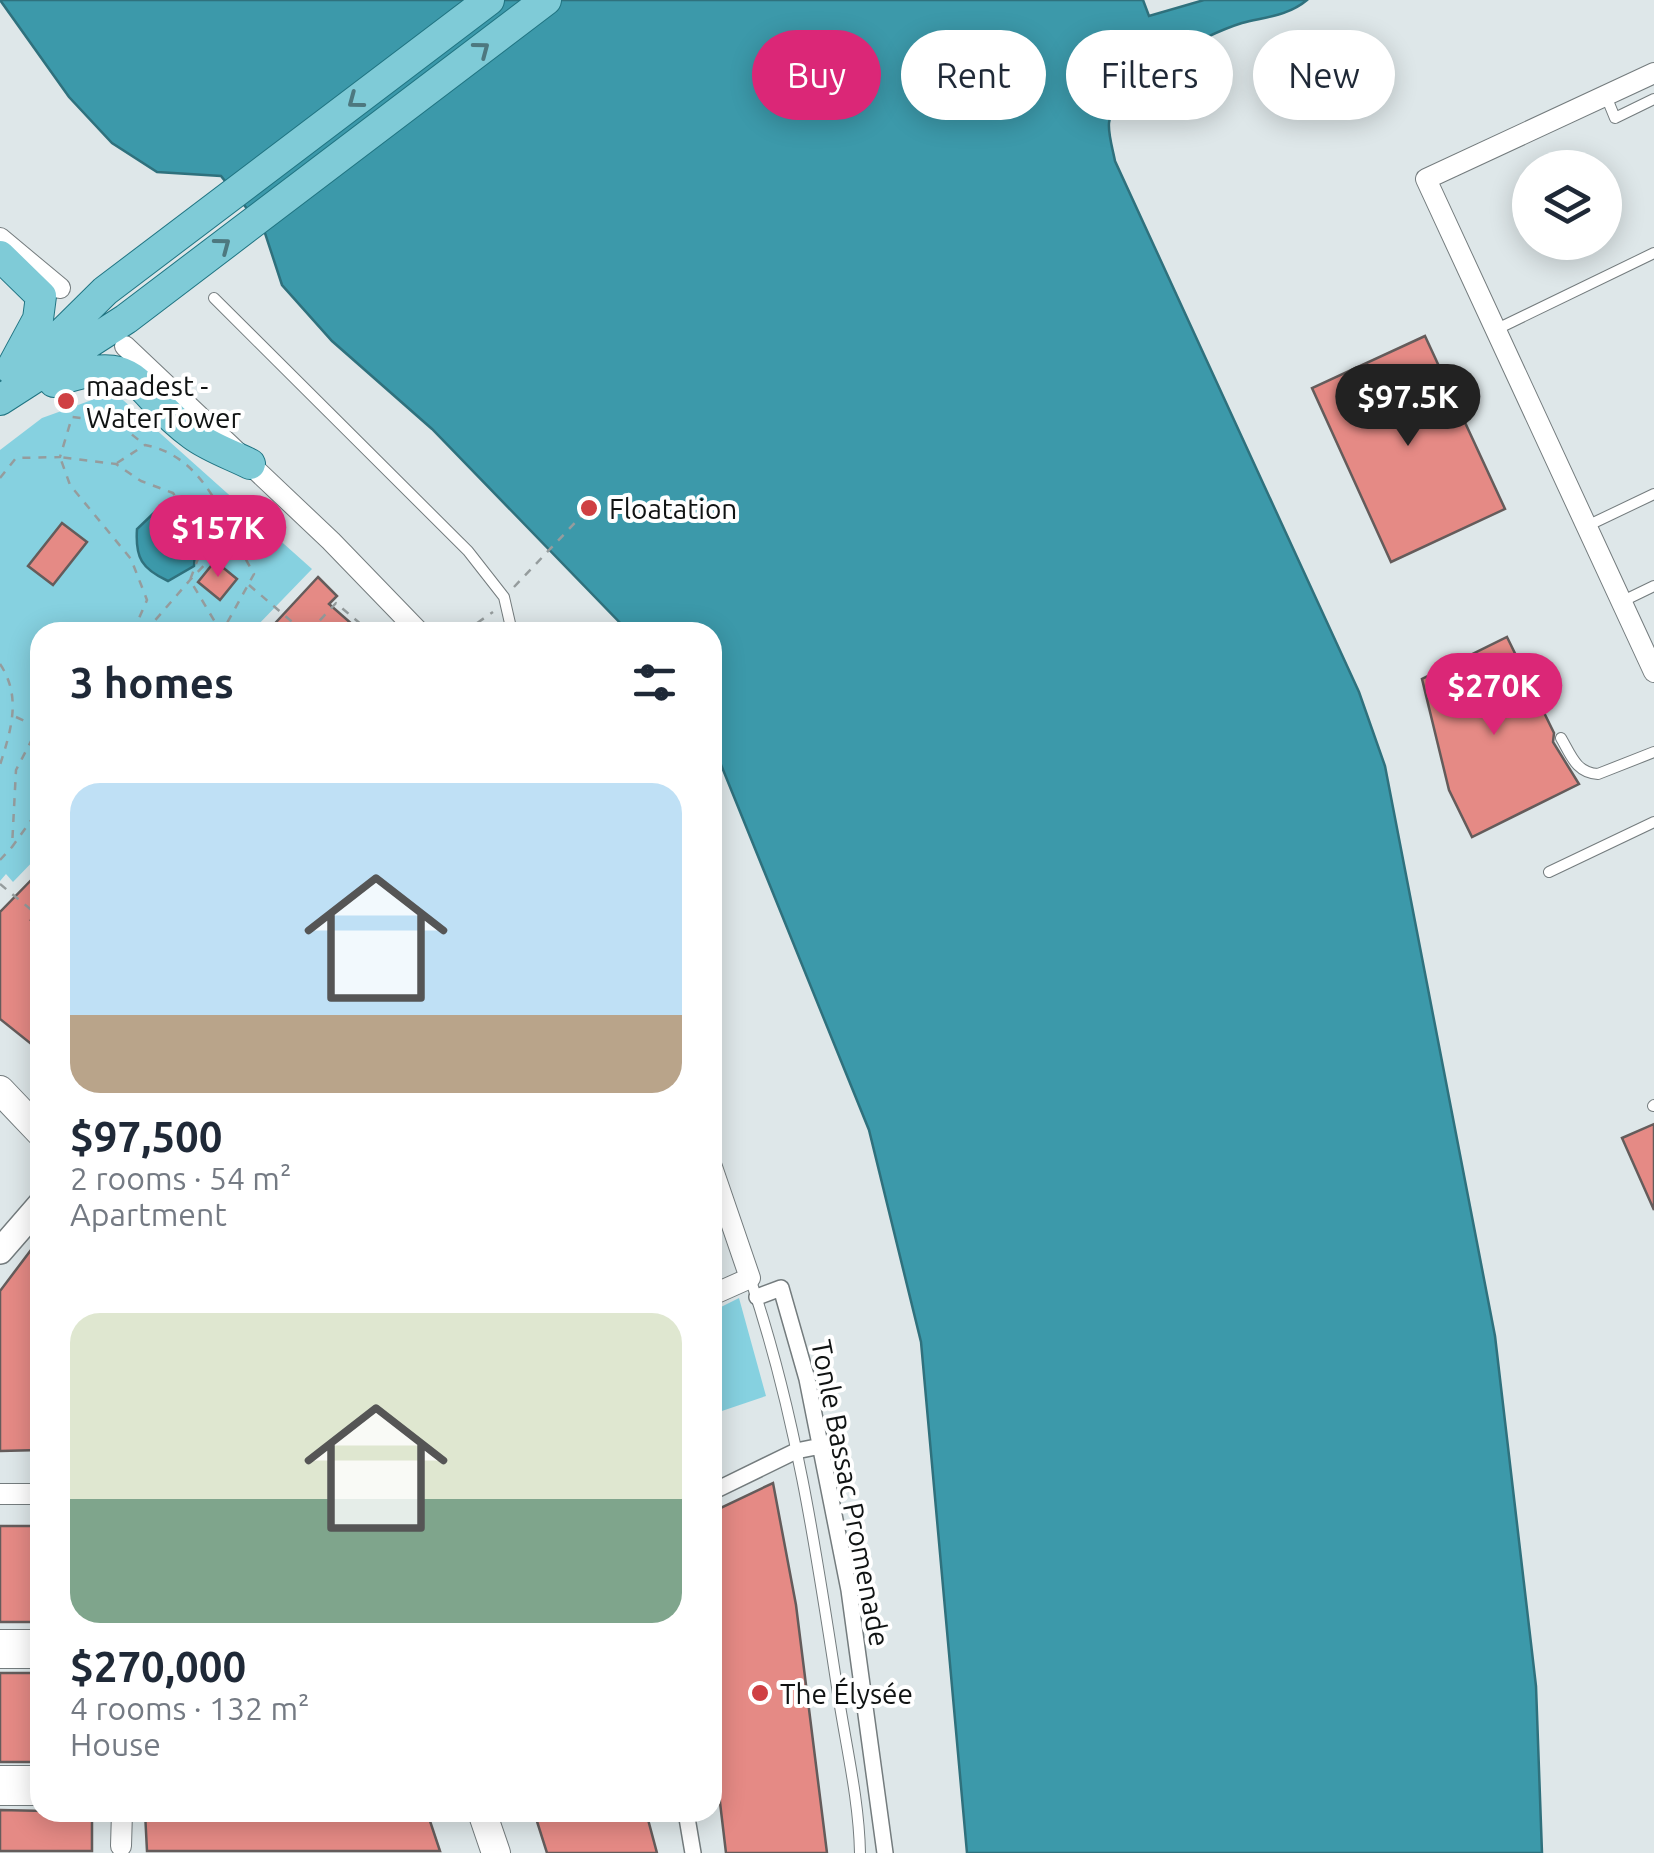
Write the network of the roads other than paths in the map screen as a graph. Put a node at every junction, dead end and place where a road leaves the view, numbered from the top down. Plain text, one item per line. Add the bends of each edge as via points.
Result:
1 (488, 0) edge
2 (546, 0) edge
3 (1654, 73) edge
4 (1605, 96) junction
5 (1654, 100) edge
6 (0, 238) edge
7 (1654, 253) edge
8 (0, 256) edge
9 (60, 288) dead end
10 (214, 298) dead end
11 (1495, 330) junction
12 (125, 346) dead end
13 (0, 397) edge
14 (250, 464) junction
15 (1654, 494) edge
16 (1589, 526) junction
17 (1654, 586) edge
18 (1623, 601) junction
19 (411, 622) edge
20 (510, 622) edge
21 (1650, 649) edge
22 (1654, 672) edge
23 (1561, 738) dead end
24 (1654, 752) edge
25 (1654, 822) edge
26 (1549, 872) dead end
27 (0, 1090) edge
28 (30, 1122) edge
29 (722, 1197) edge
30 (30, 1216) edge
31 (0, 1251) edge
32 (753, 1287) junction
33 (722, 1294) edge
34 (821, 1446) junction
35 (796, 1452) junction
36 (722, 1487) edge
37 (0, 1494) edge
38 (30, 1494) edge
39 (0, 1640) edge
40 (30, 1640) edge
41 (0, 1658) edge
42 (30, 1658) edge
43 (0, 1776) edge
44 (30, 1776) edge
45 (0, 1795) edge
46 (30, 1795) edge
47 (122, 1822) edge
48 (485, 1822) edge
49 (688, 1822) edge
50 (121, 1846) dead end
51 (496, 1853) edge
52 (694, 1853) edge
53 (860, 1853) edge
54 (886, 1853) edge

1 -> 13 main road via 124,276
13 -> 2 main road via 146,304
3 - 4 street
4 - 5 lane via 1615,118
4 - 11 street via 1426,180
6 - 9 street
7 - 11 lane
8 - 13 main road via 41,296
10 - 20 lane via 468,551 504,597
11 - 16 street
12 - 14 street
13 - 14 main road via 94,368 114,369 194,436
14 - 19 street
15 - 16 lane
16 - 18 street
17 - 18 lane
18 - 21 street
21 - 22 street
23 - 24 lane via 1588,774
25 - 26 lane
27 - 28 main road
29 - 32 street
30 - 31 street
32 - 33 street
32 - 34 street, Tonle Bassac Promenade via 781,1288
32 - 35 lane
34 - 35 street
34 - 54 street, Tonle Bassac Promenade
35 - 36 street
35 - 53 lane
37 - 38 street
39 - 40 street
41 - 42 street
43 - 44 street
45 - 46 street
47 - 50 street
48 - 51 main road
49 - 52 street

